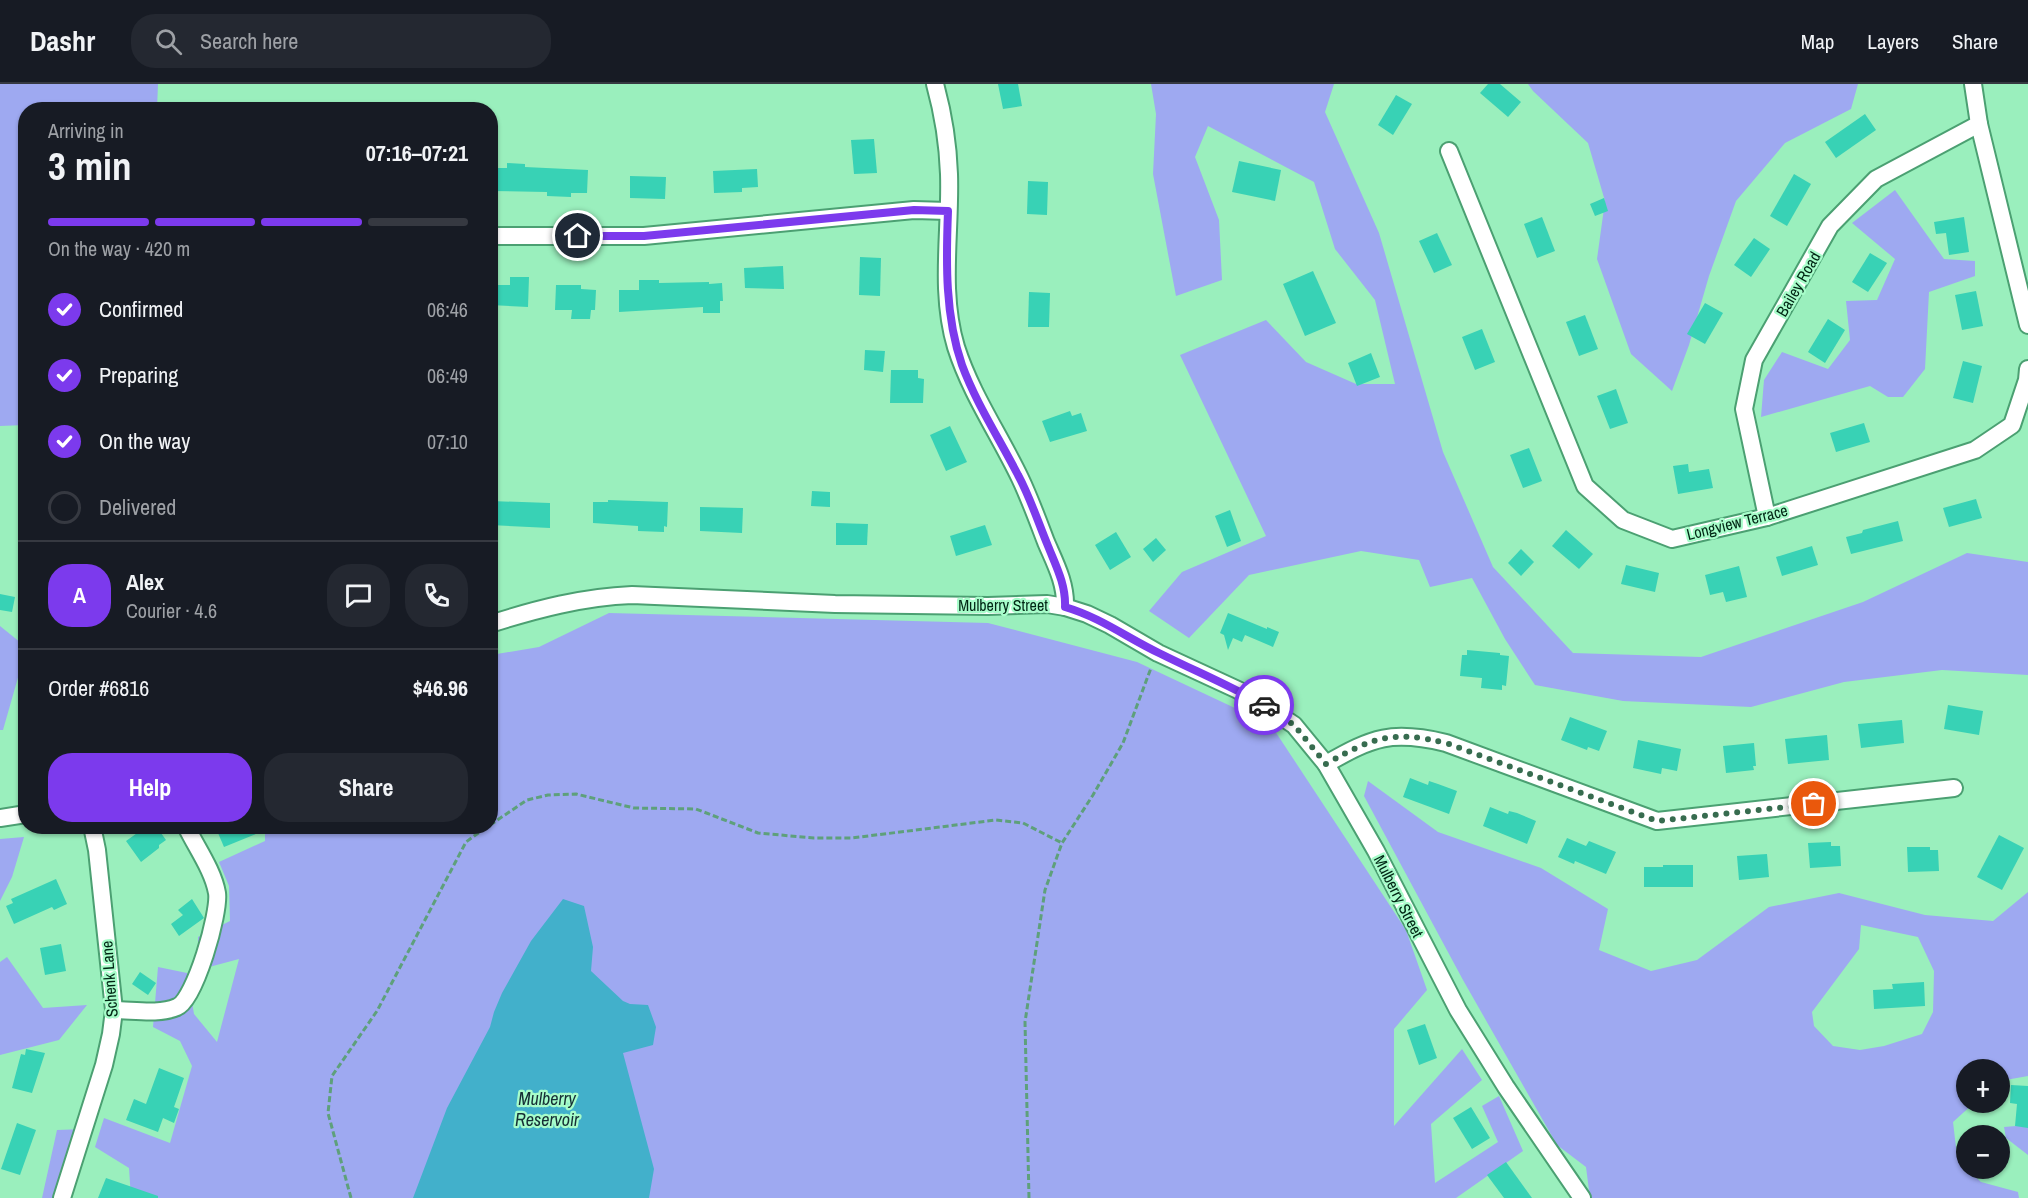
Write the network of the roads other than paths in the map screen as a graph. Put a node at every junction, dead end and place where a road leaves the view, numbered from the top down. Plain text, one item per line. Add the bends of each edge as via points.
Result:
1 (934, 84) edge
2 (1973, 84) edge
3 (1979, 124) junction
4 (1449, 152) dead end
5 (948, 211) junction
6 (498, 236) edge
7 (2028, 325) edge
8 (2028, 369) edge
9 (1767, 517) junction
10 (1065, 607) junction
11 (498, 622) edge
12 (1326, 764) junction
13 (1954, 788) dead end
14 (18, 815) edge
15 (0, 818) edge
16 (94, 834) edge
17 (190, 834) edge
18 (114, 1010) junction
19 (62, 1198) edge
20 (1582, 1198) edge

1 - 5 street via 948,150
2 - 3 street
3 - 7 street
3 - 9 street, Bailey Road via 1876,178 1830,226 1754,360 1744,409
4 - 9 street, Longview Terrace via 1586,486 1623,520 1672,539
5 - 6 street via 914,210 644,236
5 - 10 street via 947,273 955,344 986,417 1027,496 1063,585
8 - 9 street, Longview Terrace via 2012,425 1975,450
10 - 11 street, Mulberry Street via 835,604 632,595 570,602
10 - 12 street, Mulberry Street via 1110,625 1270,709 1294,725
12 - 13 street via 1369,741 1419,736 1657,821
12 - 20 street, Mulberry Street via 1458,1010
14 - 15 street
16 - 18 street, Schenk Lane
17 - 18 street via 216,889 218,903 190,994 178,1007
18 - 19 street, Schenk Lane via 104,1065

